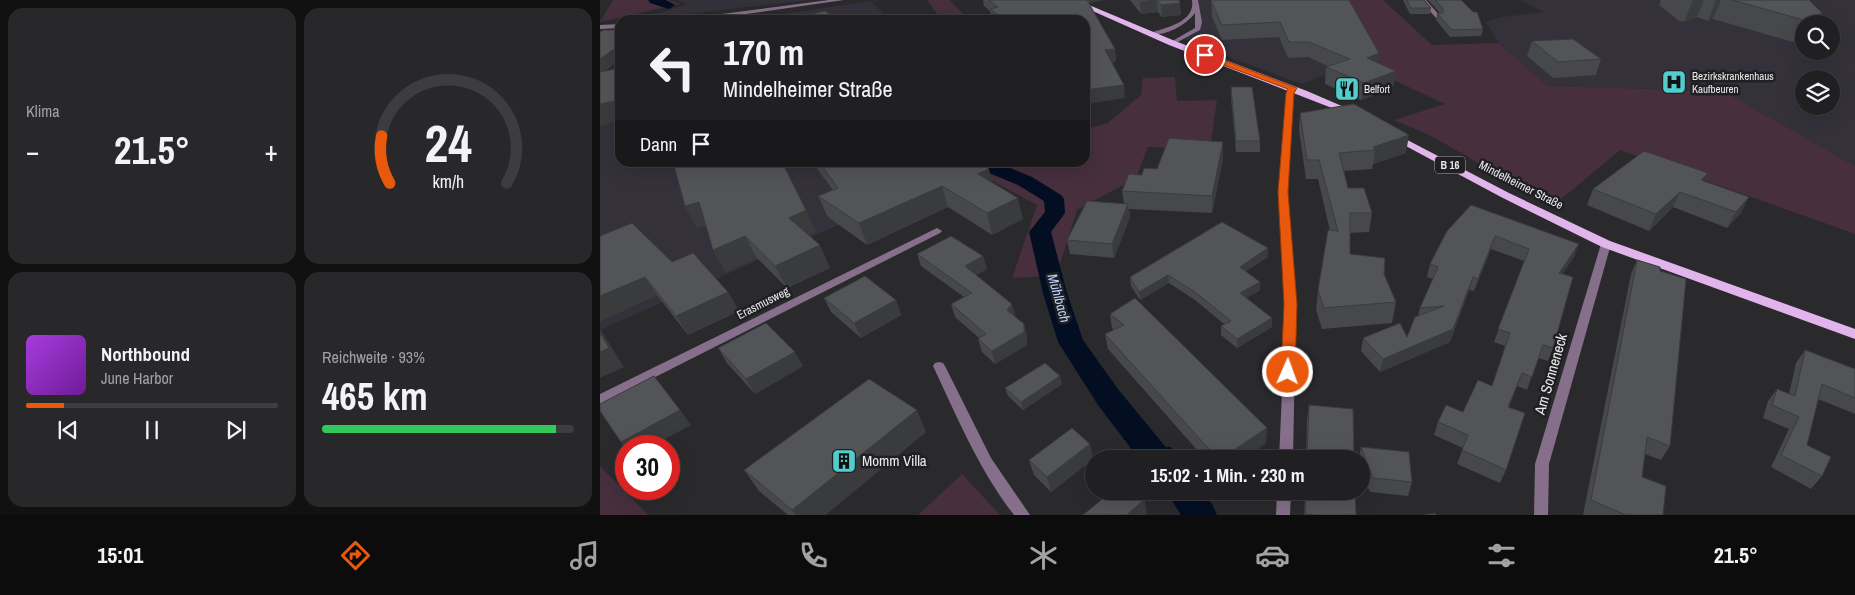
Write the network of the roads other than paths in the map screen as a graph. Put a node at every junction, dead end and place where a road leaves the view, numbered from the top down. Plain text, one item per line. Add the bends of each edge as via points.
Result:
1 (841, 0) edge
2 (1071, 0) edge
3 (1423, 0) edge
4 (1195, 3) edge
5 (728, 15) edge
6 (1438, 16) edge
7 (615, 26) edge
8 (600, 27) edge
9 (1152, 34) junction
10 (1172, 43) junction
11 (1293, 88) junction
12 (1365, 120) edge
13 (1381, 129) edge
14 (937, 231) dead end
15 (1606, 244) junction
16 (1855, 334) edge
17 (939, 366) dead end
18 (600, 400) edge
19 (1286, 450) edge
20 (1284, 500) edge
21 (1023, 515) edge
22 (1283, 515) edge
23 (1541, 515) edge

1 - 5 street
2 - 9 main road
3 - 6 street
4 - 9 street via 1190,18 1184,23
4 - 10 street via 1198,28
7 - 8 street
9 - 10 main road
10 - 11 main road
11 - 12 main road
11 - 19 street via 1290,93 1283,192 1291,304
13 - 15 main road, Mindelheimer Straße / B 16
14 - 18 street, Erasmusweg
15 - 16 main road, Mindelheimer Straße / B 16
15 - 23 street, Am Sonneneck via 1542,464
17 - 21 street via 981,456
20 - 22 street

